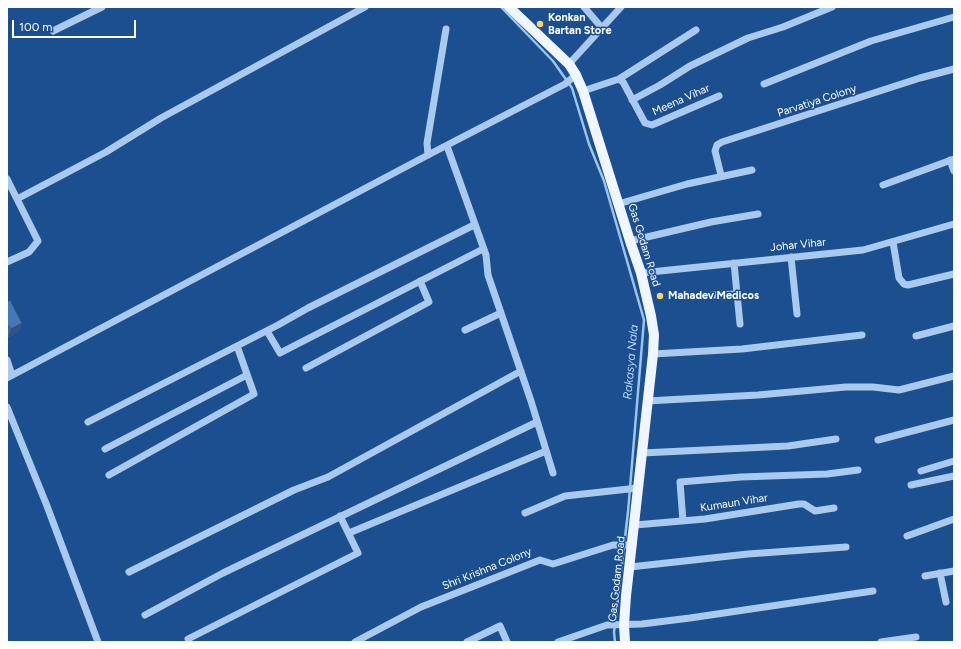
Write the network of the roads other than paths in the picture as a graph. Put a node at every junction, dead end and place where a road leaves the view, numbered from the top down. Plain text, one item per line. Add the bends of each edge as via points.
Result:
1 (102, 7) edge
2 (365, 7) edge
3 (509, 7) edge
4 (584, 7) edge
5 (621, 7) edge
6 (832, 7) edge
7 (954, 17) edge
8 (602, 28) junction
9 (446, 29) dead end
10 (696, 30) dead end
11 (53, 31) dead end
12 (569, 64) junction
13 (954, 69) edge
14 (619, 79) junction
15 (571, 80) junction
16 (764, 84) dead end
17 (583, 91) junction
18 (719, 96) dead end
19 (632, 100) junction
20 (447, 146) junction
21 (428, 155) junction
22 (952, 160) edge
23 (752, 170) dead end
24 (954, 170) edge
25 (721, 175) junction
26 (7, 179) edge
27 (883, 184) dead end
28 (17, 199) junction
29 (618, 204) junction
30 (758, 214) dead end
31 (954, 224) edge
32 (474, 225) junction
33 (630, 241) junction
34 (893, 242) junction
35 (483, 249) junction
36 (791, 257) junction
37 (7, 262) edge
38 (734, 263) junction
39 (641, 273) junction
40 (954, 274) edge
41 (420, 281) junction
42 (737, 294) junction
43 (713, 295) dead end
44 (501, 313) junction
45 (797, 314) dead end
46 (740, 324) dead end
47 (954, 326) edge
48 (465, 330) dead end
49 (267, 331) junction
50 (862, 335) dead end
51 (916, 336) dead end
52 (237, 346) junction
53 (653, 354) junction
54 (7, 360) edge
55 (306, 368) dead end
56 (521, 370) junction
57 (247, 375) junction
58 (9, 376) edge
59 (954, 376) edge
60 (647, 401) junction
61 (7, 407) edge
62 (954, 420) edge
63 (88, 422) dead end
64 (537, 422) junction
65 (836, 439) dead end
66 (878, 440) dead end
67 (105, 449) dead end
68 (546, 451) junction
69 (642, 453) junction
70 (954, 461) edge
71 (858, 470) dead end
72 (921, 471) dead end
73 (553, 473) dead end
74 (109, 475) dead end
75 (954, 476) edge
76 (911, 485) dead end
77 (632, 488) junction
78 (834, 508) dead end
79 (525, 513) dead end
80 (340, 516) junction
81 (954, 519) edge
82 (683, 520) junction
83 (635, 525) junction
84 (349, 533) junction
85 (907, 536) dead end
86 (630, 545) junction
87 (846, 547) dead end
88 (630, 567) junction
89 (954, 571) edge
90 (129, 572) dead end
91 (940, 573) junction
92 (925, 576) dead end
93 (873, 591) dead end
94 (946, 602) dead end
95 (145, 615) dead end
96 (616, 624) junction
97 (916, 637) dead end
98 (188, 639) dead end
99 (98, 642) edge
100 (356, 642) edge
101 (466, 642) edge
102 (507, 642) edge
103 (558, 642) edge
104 (625, 642) edge
105 (881, 642) edge

1 - 11 street
2 - 28 street via 174,110 106,152
3 - 12 main road, Gas Godam Road
4 - 8 street
5 - 8 street
6 - 19 street via 748,38 690,66
7 - 16 street via 871,41
8 - 12 street
9 - 21 street via 427,143
10 - 14 street
12 - 15 main road, Gas Godam Road
13 - 25 street, Parvatiya Colony via 722,142 717,145 715,151
14 - 17 street
14 - 19 street, Meena Vihar
15 - 17 main road, Gas Godam Road
15 - 20 street
17 - 29 main road, Gas Godam Road
18 - 19 street, Meena Vihar via 652,125 645,123
20 - 21 street
20 - 32 street
21 - 58 street
22 - 24 street
22 - 27 street
23 - 25 street
25 - 29 street
26 - 28 street
28 - 37 street via 38,241 29,252
29 - 33 main road, Gas Godam Road
30 - 33 street
31 - 34 street, Johar Vihar
32 - 35 street
32 - 49 street
33 - 39 main road, Gas Godam Road
34 - 36 street, Johar Vihar via 864,250
34 - 40 street via 899,278 904,284 908,286
35 - 41 street
35 - 44 street via 488,275
36 - 38 street, Johar Vihar
36 - 45 street
38 - 39 street, Johar Vihar
38 - 42 street
39 - 53 main road, Gas Godam Road via 654,335
41 - 49 street via 280,353
41 - 55 street via 429,302
42 - 43 street
42 - 46 street
44 - 48 street
44 - 56 street
47 - 51 street
49 - 52 street
50 - 53 street via 742,349
52 - 57 street
52 - 63 street
53 - 60 main road, Gas Godam Road
54 - 58 street
56 - 64 street
56 - 90 street via 328,477 294,490
57 - 67 street
57 - 74 street via 254,394
59 - 60 street via 899,390 846,387
60 - 69 main road, Gas Godam Road
61 - 99 street
62 - 66 street
64 - 68 street
64 - 80 street
65 - 69 street via 788,446
68 - 73 street
68 - 84 street
69 - 77 main road, Gas Godam Road
70 - 72 street
71 - 82 street via 680,482
75 - 76 street
77 - 79 street via 566,496
77 - 83 main road, Gas Godam Road
78 - 82 street, Kumaun Vihar via 816,511 799,504
80 - 84 street
80 - 95 street via 223,573
81 - 85 street
82 - 83 street, Kumaun Vihar
83 - 86 main road, Gas Godam Road
84 - 98 street via 358,553
86 - 88 main road, Gas Godam Road
86 - 100 street, Shri Krishna Colony via 618,545 553,564 540,560 421,607
87 - 88 street via 748,554
88 - 96 main road, Gas Godam Road
89 - 91 street
91 - 92 street
91 - 94 street
93 - 96 street via 690,618
96 - 103 street
96 - 104 main road, Gas Godam Road
97 - 105 street
101 - 102 street via 500,626

